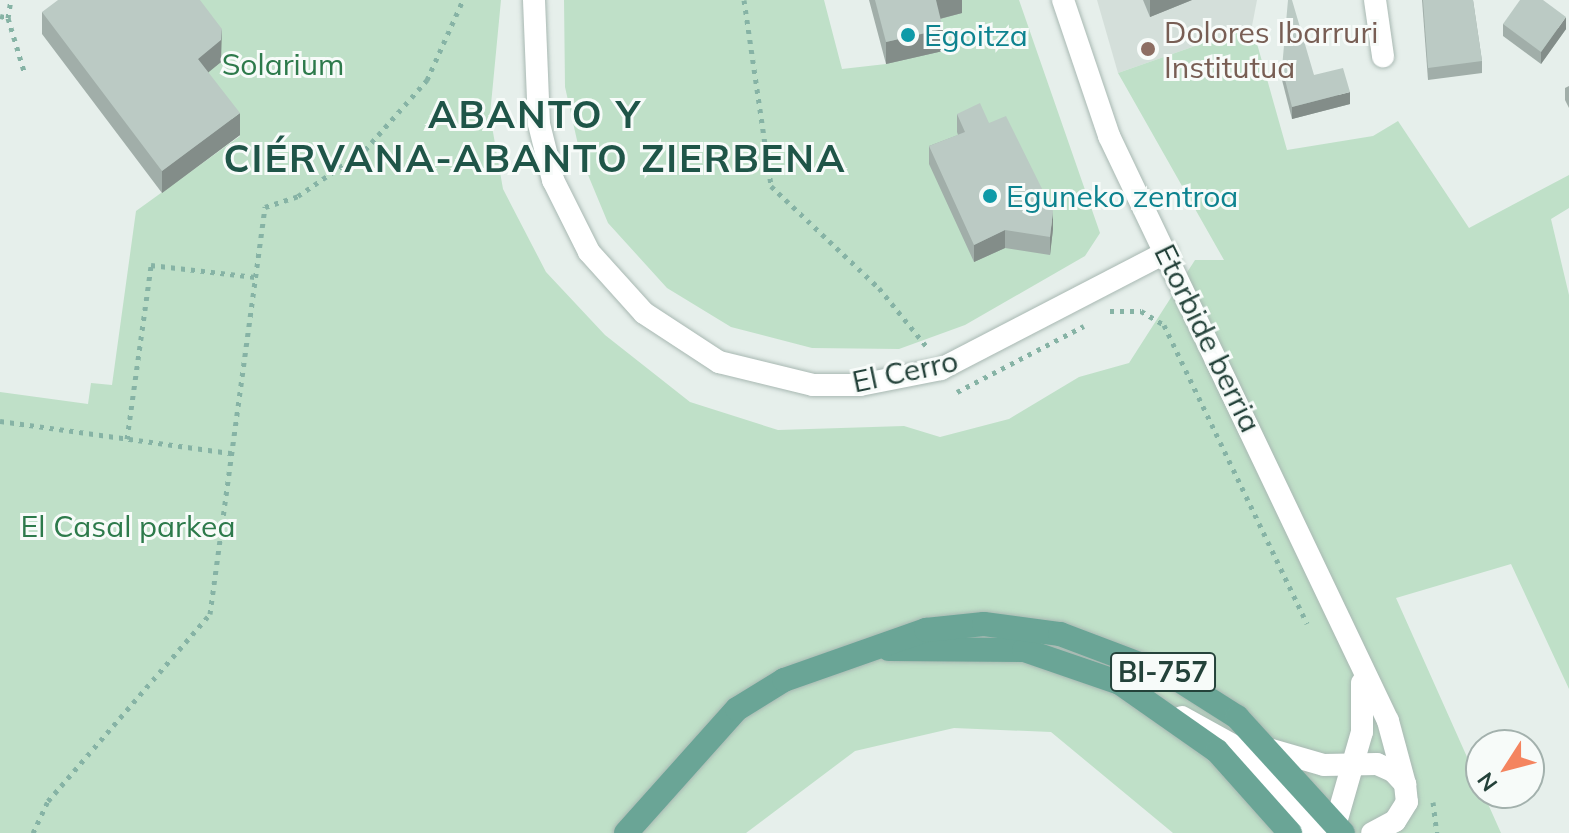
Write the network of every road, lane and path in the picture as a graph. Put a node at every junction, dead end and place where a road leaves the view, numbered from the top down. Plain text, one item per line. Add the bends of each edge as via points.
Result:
1 (11, 0) edge
2 (463, 0) edge
3 (534, 0) edge
4 (744, 0) edge
5 (1063, 0) edge
6 (1375, 0) edge
7 (0, 16) edge
8 (8, 18) junction
9 (1383, 56) dead end
10 (24, 71) dead end
11 (1167, 252) junction
12 (255, 277) junction
13 (1101, 317) dead end
14 (1090, 323) dead end
15 (927, 347) dead end
16 (957, 392) dead end
17 (0, 421) edge
18 (127, 439) junction
19 (232, 453) junction
20 (1307, 624) dead end
21 (875, 649) junction
22 (1362, 674) junction
23 (1163, 708) junction
24 (1272, 750) junction
25 (1352, 763) junction
26 (1406, 793) junction
27 (1334, 830) edge
28 (32, 832) edge
29 (626, 833) edge
30 (1290, 833) edge
31 (1372, 833) edge
32 (1411, 833) edge

1 - 8 path
2 - 12 path via 427,80 365,150 298,196 265,207
3 - 11 street, El Cerro via 539,124 553,180 589,252 644,313 719,362 813,385 860,385 941,369
4 - 15 path via 771,186 879,288
5 - 11 street, Etorbide berria via 1109,136
6 - 9 street
7 - 8 path
8 - 10 path
11 - 22 street, Etorbide berria
12 - 18 path via 151,265
12 - 19 path
13 - 20 path via 1141,311 1164,325
14 - 16 path
17 - 18 path
18 - 19 path
19 - 28 path via 210,614 152,689 99,739
21 - 23 main road, BI-757 via 1024,650 1064,659
21 - 24 main road, BI-757 via 926,630 984,624 1060,634 1174,677
21 - 29 main road, BI-757 via 784,680 737,709
22 - 25 street, Etorbide berria via 1363,722
22 - 26 street, Etorbide berria via 1388,721
23 - 27 street via 1234,746 1310,828
23 - 30 main road, BI-757 via 1217,751
24 - 25 street via 1324,765
24 - 27 main road, BI-757
25 - 26 street via 1377,764
25 - 27 street, Etorbide berria
26 - 31 street via 1395,821
26 - 32 street, Etorbide berria

